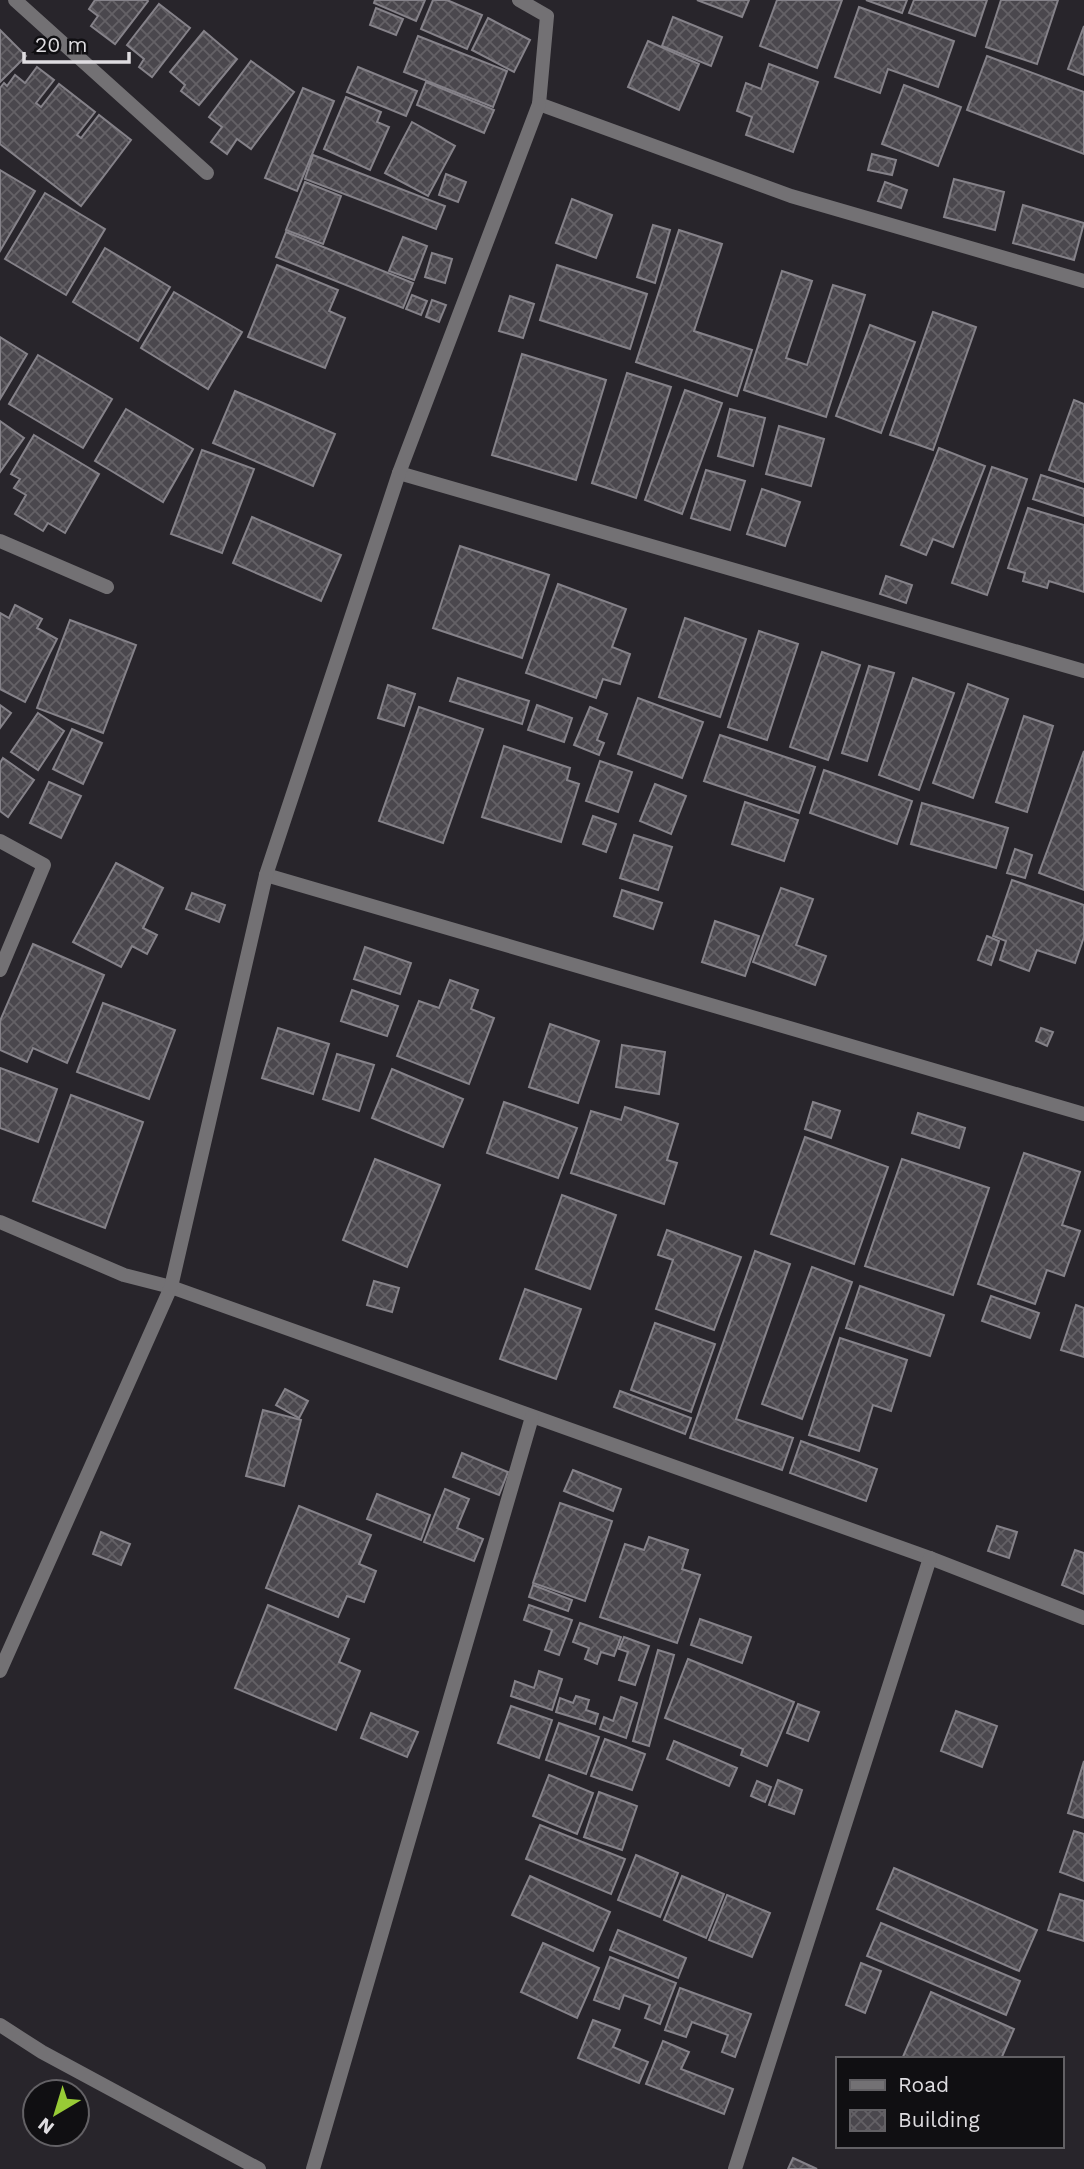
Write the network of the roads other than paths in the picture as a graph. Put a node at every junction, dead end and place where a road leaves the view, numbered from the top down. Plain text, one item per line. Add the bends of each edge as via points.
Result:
1 (15, 0) edge
2 (519, 0) edge
3 (539, 104) junction
4 (207, 173) dead end
5 (1084, 282) edge
6 (398, 473) junction
7 (0, 541) edge
8 (107, 587) dead end
9 (1084, 671) edge
10 (0, 841) edge
11 (266, 875) junction
12 (0, 970) edge
13 (1084, 1114) edge
14 (0, 1222) edge
15 (171, 1287) junction
16 (532, 1417) junction
17 (930, 1558) junction
18 (1084, 1618) edge
19 (0, 1671) edge
20 (0, 2025) edge
21 (259, 2169) edge
22 (313, 2169) edge
23 (735, 2169) edge

1 - 4 street
2 - 3 street via 547,16
3 - 5 street via 791,196
3 - 6 street
6 - 9 street
6 - 11 street
7 - 8 street
10 - 12 street via 44,865
11 - 13 street
11 - 15 street
14 - 15 street via 124,1275
15 - 16 street
15 - 19 street
16 - 17 street
16 - 22 street
17 - 18 street
17 - 23 street
20 - 21 street

